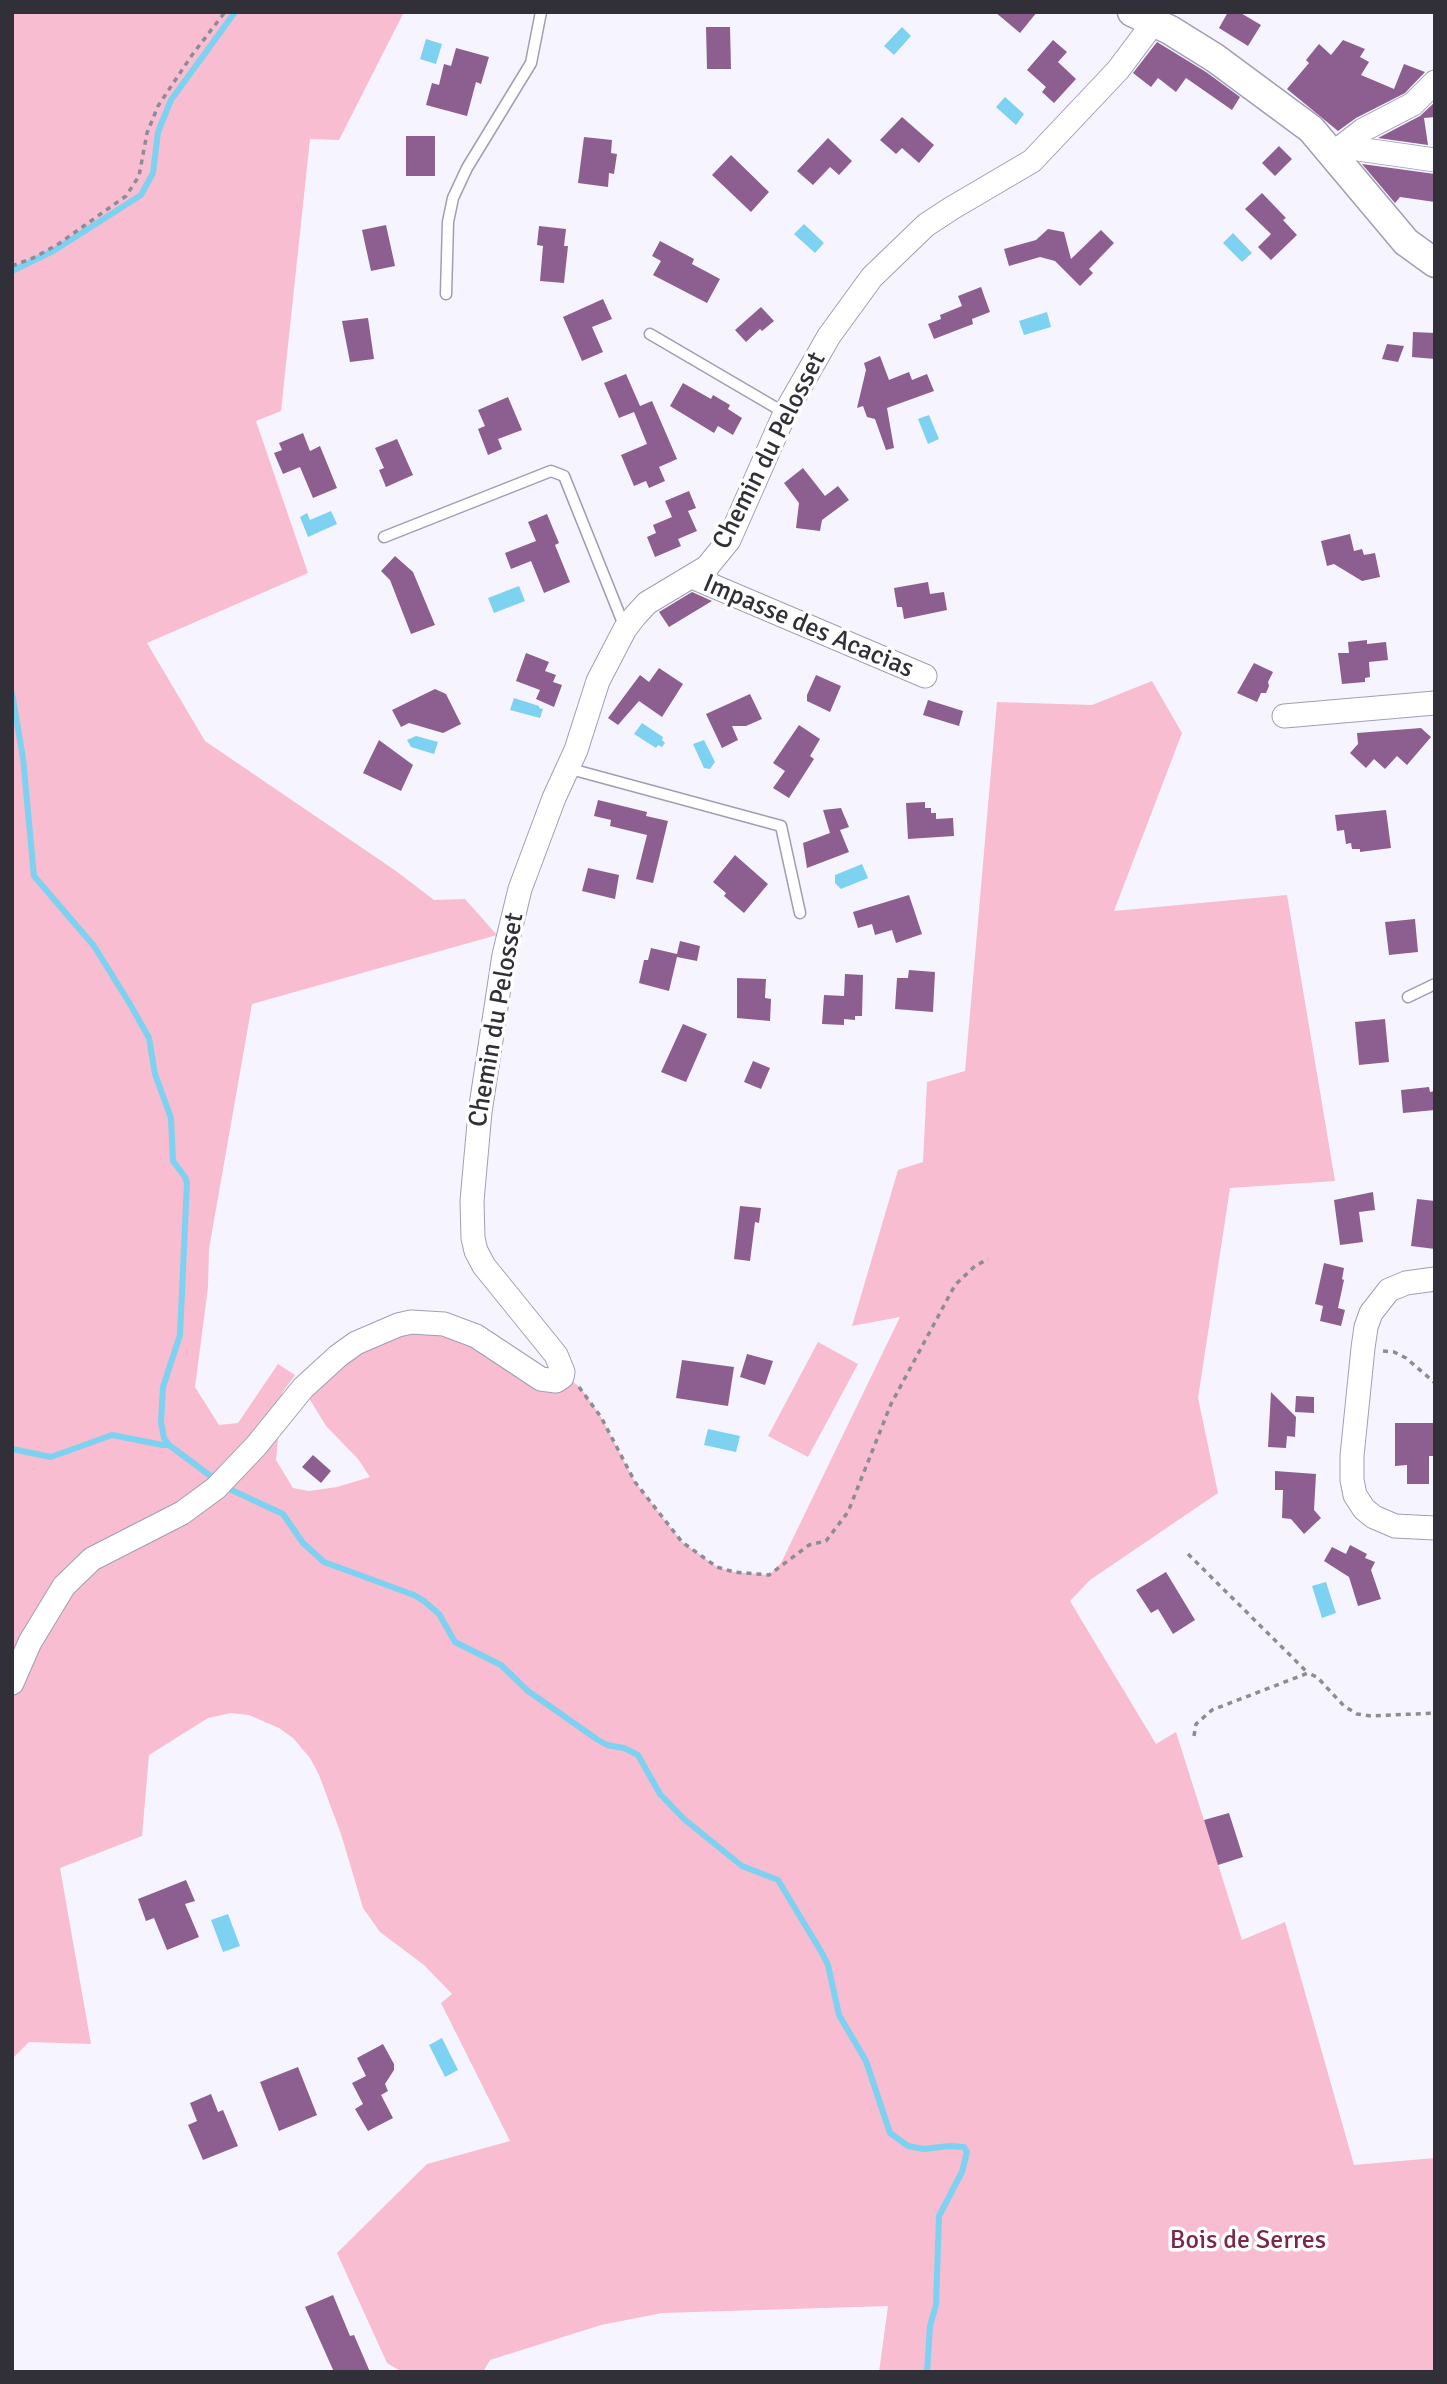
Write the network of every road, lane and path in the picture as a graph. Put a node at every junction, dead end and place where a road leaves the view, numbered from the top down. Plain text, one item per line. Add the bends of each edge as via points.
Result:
1 (225, 12) edge
2 (541, 12) edge
3 (1143, 17) edge
4 (1435, 82) edge
5 (1338, 150) junction
6 (1435, 160) edge
7 (1435, 263) edge
8 (12, 266) edge
9 (446, 294) dead end
10 (650, 334) dead end
11 (785, 413) junction
12 (384, 537) dead end
13 (692, 577) junction
14 (625, 629) junction
15 (925, 676) dead end
16 (1435, 703) edge
17 (1284, 716) dead end
18 (567, 768) junction
19 (800, 913) dead end
20 (1435, 984) edge
21 (1408, 997) dead end
22 (988, 1259) dead end
23 (1435, 1279) edge
24 (1363, 1348) junction
25 (563, 1375) junction
26 (1435, 1383) edge
27 (1435, 1528) edge
28 (1188, 1554) dead end
29 (1308, 1673) junction
30 (12, 1683) edge
31 (1435, 1713) edge
32 (1194, 1735) dead end

1 - 8 path via 158,106 147,133 139,176 126,196 57,245
2 - 9 lane via 531,63 453,198
3 - 5 street via 1215,58
3 - 11 street, Chemin du Pelosset via 1118,70 1032,161 926,225 872,277 829,336
4 - 5 street via 1413,104
5 - 6 street
5 - 7 street via 1406,242
10 - 11 lane
11 - 13 street, Chemin du Pelosset via 729,540 717,557
12 - 14 lane via 551,471 564,476
13 - 14 street, Chemin du Pelosset via 648,603
13 - 15 street, Impasse des Acacias
14 - 18 street, Chemin du Pelosset via 598,681
16 - 17 street
18 - 19 lane via 781,826
18 - 25 street, Chemin du Pelosset via 520,889 504,955 480,1112 472,1201 473,1238 484,1266 556,1355
20 - 21 lane
22 - 25 path via 955,1285 891,1404 848,1512 826,1541 809,1545 769,1575 718,1567 682,1542 635,1482 580,1387
23 - 24 street via 1389,1290 1371,1313
24 - 26 path via 1399,1355
24 - 27 street via 1352,1456 1355,1495 1364,1509 1385,1523
25 - 30 street via 556,1381 541,1379 487,1342 444,1324 411,1322 356,1343 303,1388 222,1483 182,1513 92,1559 64,1586 30,1642
28 - 29 path
29 - 31 path via 1357,1714
29 - 32 path via 1212,1710 1196,1724

